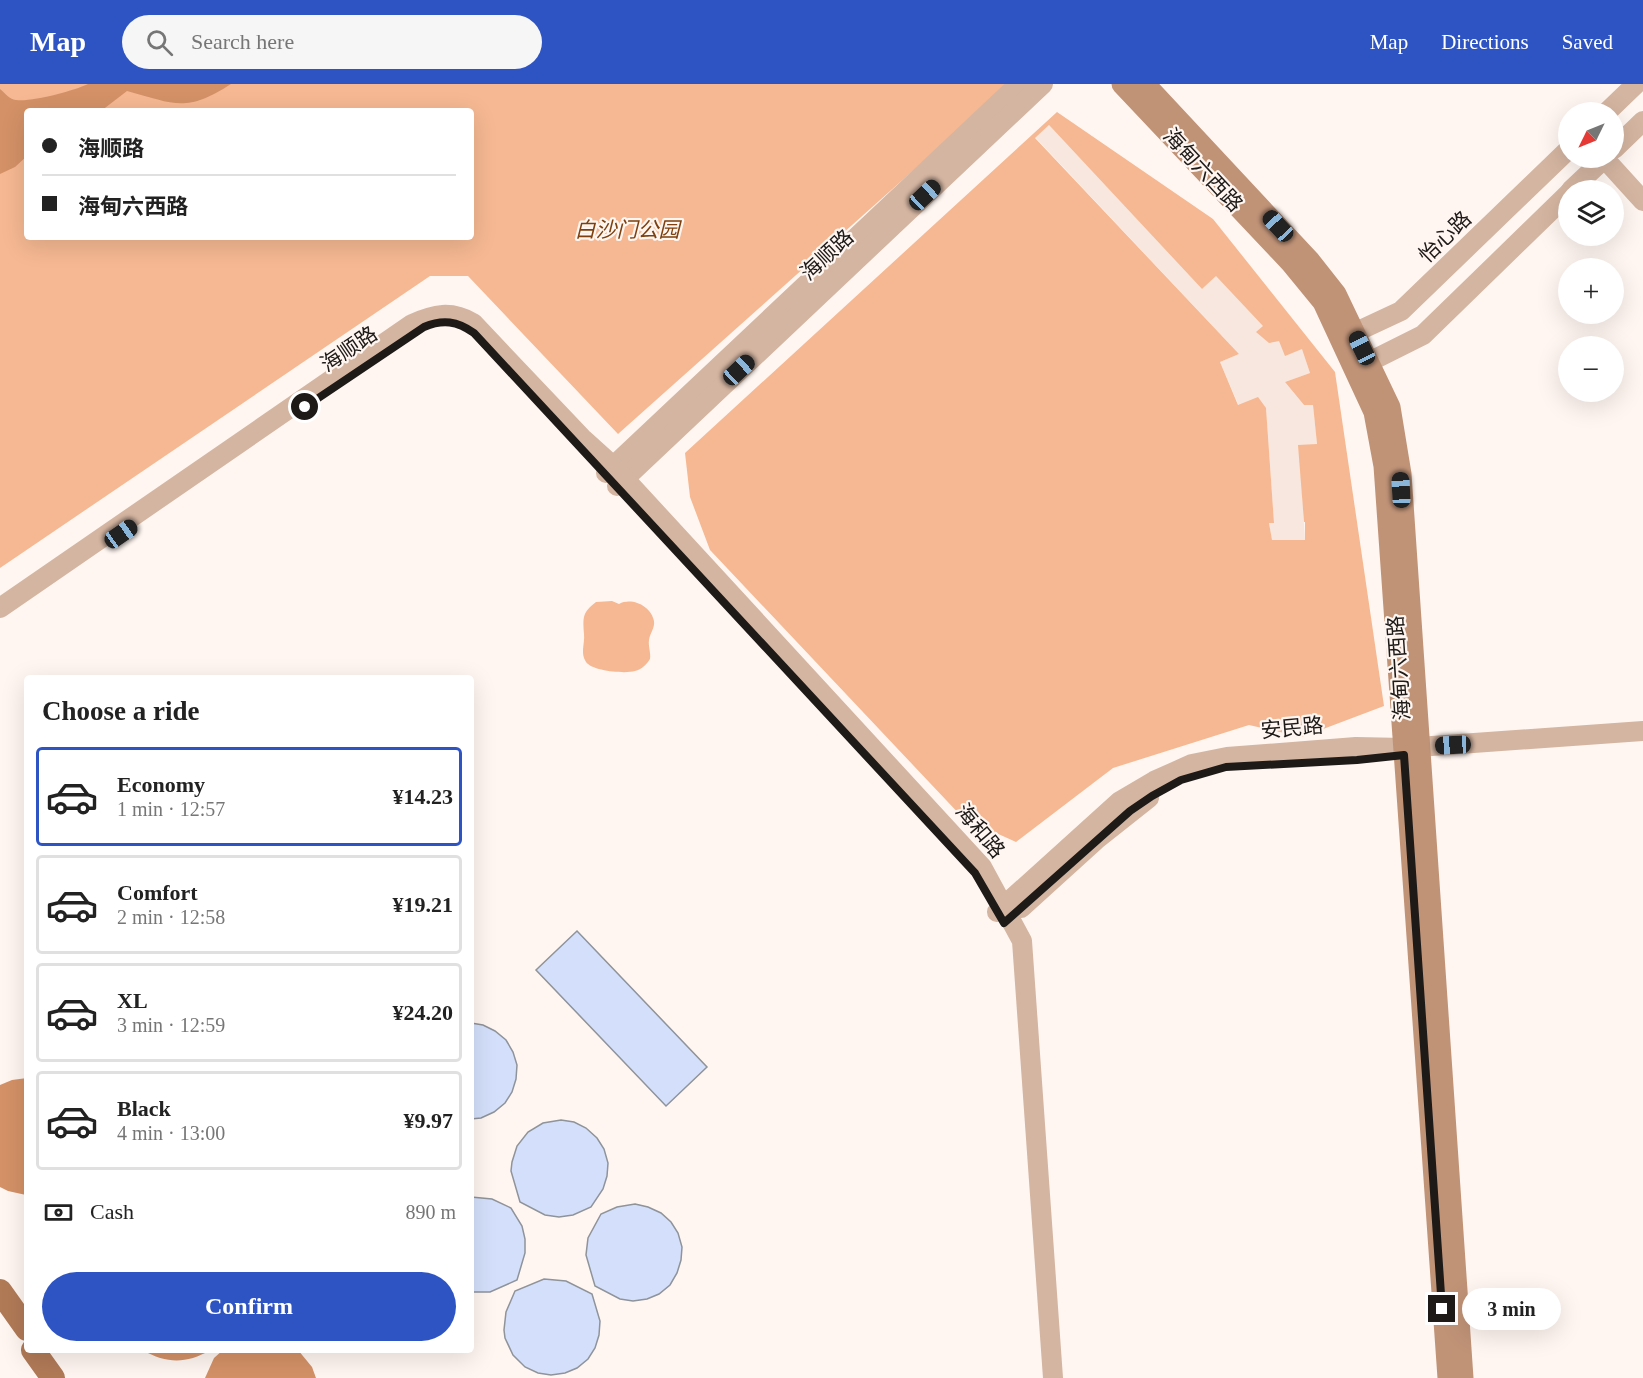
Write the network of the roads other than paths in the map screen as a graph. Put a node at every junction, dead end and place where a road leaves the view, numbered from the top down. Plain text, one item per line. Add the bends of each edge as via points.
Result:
1 (1019, 84) edge
2 (1043, 84) edge
3 (1122, 84) edge
4 (1145, 84) edge
5 (1636, 84) edge
6 (1617, 102) edge
7 (1643, 121) edge
8 (1624, 139) edge
9 (1558, 160) edge
10 (1595, 168) edge
11 (1614, 168) edge
12 (1621, 168) edge
13 (1582, 180) edge
14 (1643, 192) edge
15 (1643, 201) edge
16 (1558, 204) edge
17 (1348, 336) junction
18 (1362, 366) junction
19 (615, 476) junction
20 (0, 608) edge
21 (0, 616) edge
22 (1643, 731) edge
23 (1643, 737) edge
24 (1412, 751) junction
25 (1003, 915) junction
26 (0, 1291) edge
27 (0, 1304) edge
28 (24, 1325) edge
29 (24, 1337) edge
30 (35, 1353) edge
31 (44, 1353) edge
32 (53, 1378) edge
33 (62, 1378) edge
34 (1045, 1378) edge
35 (1053, 1378) edge
36 (1448, 1378) edge
37 (1463, 1378) edge

1 - 19 street, 海顺路
2 - 19 street, 海顺路
3 - 17 main road, 海甸六西路 via 1304,278
4 - 17 main road, 海甸六西路 via 1317,270 1336,294
5 - 6 street
7 - 8 street
9 - 17 street, 怡心路 via 1401,311
10 - 13 street
11 - 15 street
12 - 14 street
16 - 18 street via 1423,335
17 - 18 main road, 海甸六西路
18 - 24 main road, 海甸六西路 via 1390,407 1398,453
19 - 20 street, 海顺路 via 473,323 449,313 433,315 412,324
19 - 21 street, 海顺路 via 481,339 460,324 437,322 349,377
19 - 25 street, 海和路 via 982,867
22 - 24 street, 安民路
23 - 24 street, 安民路
24 - 25 street, 安民路 via 1356,747 1227,757 1192,764 1120,801
24 - 36 main road, 海甸六西路
24 - 37 main road, 海甸六西路
25 - 34 street, 海和路 via 1014,942
25 - 35 street, 海和路 via 1022,941
26 - 28 main road
27 - 29 main road
30 - 32 main road
31 - 33 main road

